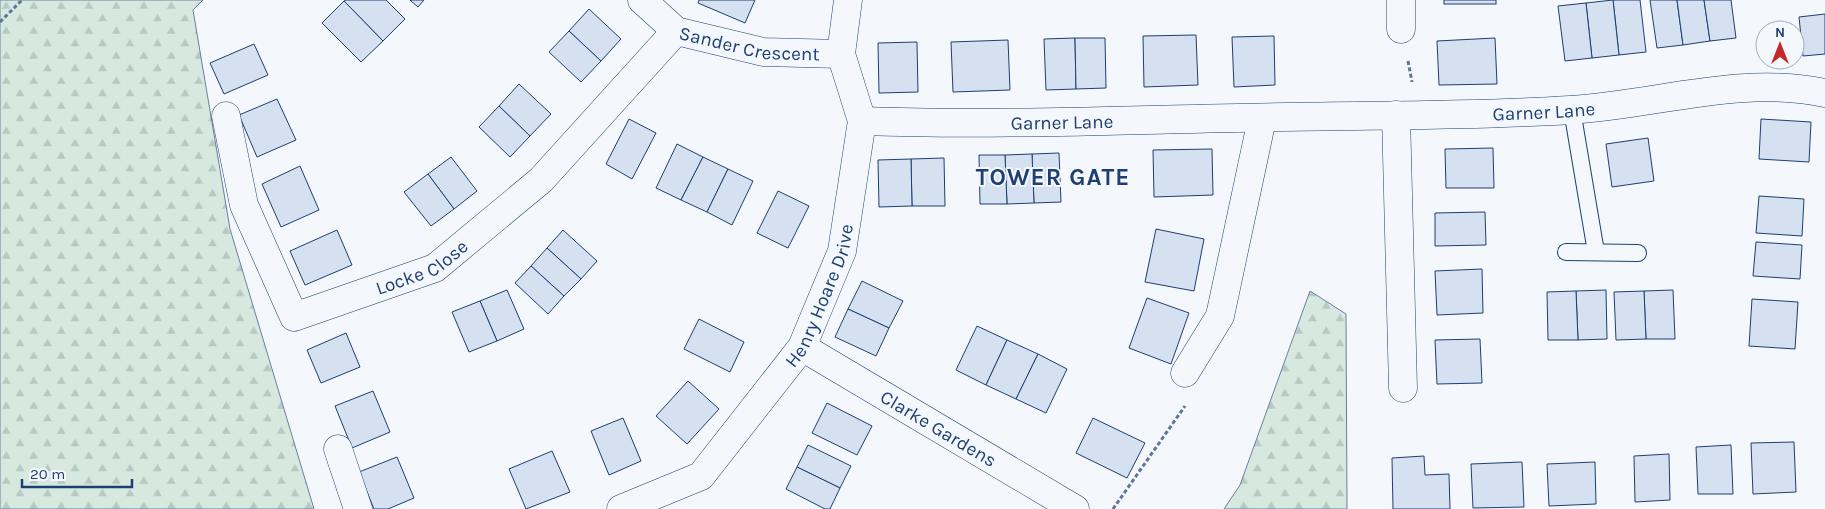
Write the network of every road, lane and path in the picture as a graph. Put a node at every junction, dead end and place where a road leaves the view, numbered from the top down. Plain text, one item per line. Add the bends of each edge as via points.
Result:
1 (22, 0) edge
2 (642, 0) edge
3 (848, 0) edge
4 (1401, 0) edge
5 (0, 22) edge
6 (1401, 29) joint
7 (676, 32) junction
8 (841, 54) junction
9 (1825, 93) edge
10 (1572, 110) junction
11 (1408, 115) junction
12 (226, 116) dead end
13 (1262, 118) junction
14 (862, 121) junction
15 (1566, 252) dead end
16 (1596, 252) junction
17 (1638, 253) dead end
18 (802, 347) junction
19 (1185, 373) dead end
20 (1403, 388) dead end
21 (338, 449) dead end
22 (636, 506) edge
23 (358, 509) edge
24 (1075, 509) edge

1 - 5 path
2 - 7 street, Sander Crescent
3 - 8 street, Henry Hoare Drive
4 - 6 street
6 - 11 path
7 - 8 street, Sander Crescent via 763,52
7 - 12 street, Locke Close via 541,180 435,268 294,316 244,205
8 - 14 street, Henry Hoare Drive
9 - 10 street, Garner Lane via 1794,87 1742,87
10 - 11 street, Garner Lane
10 - 16 lane
11 - 13 street, Garner Lane
11 - 20 street
13 - 14 street, Garner Lane via 956,125
13 - 19 street via 1220,316
14 - 18 street, Henry Hoare Drive via 842,251
15 - 16 lane
16 - 17 lane
18 - 22 street, Henry Hoare Drive via 701,476
18 - 24 street, Clarke Gardens
21 - 23 street

